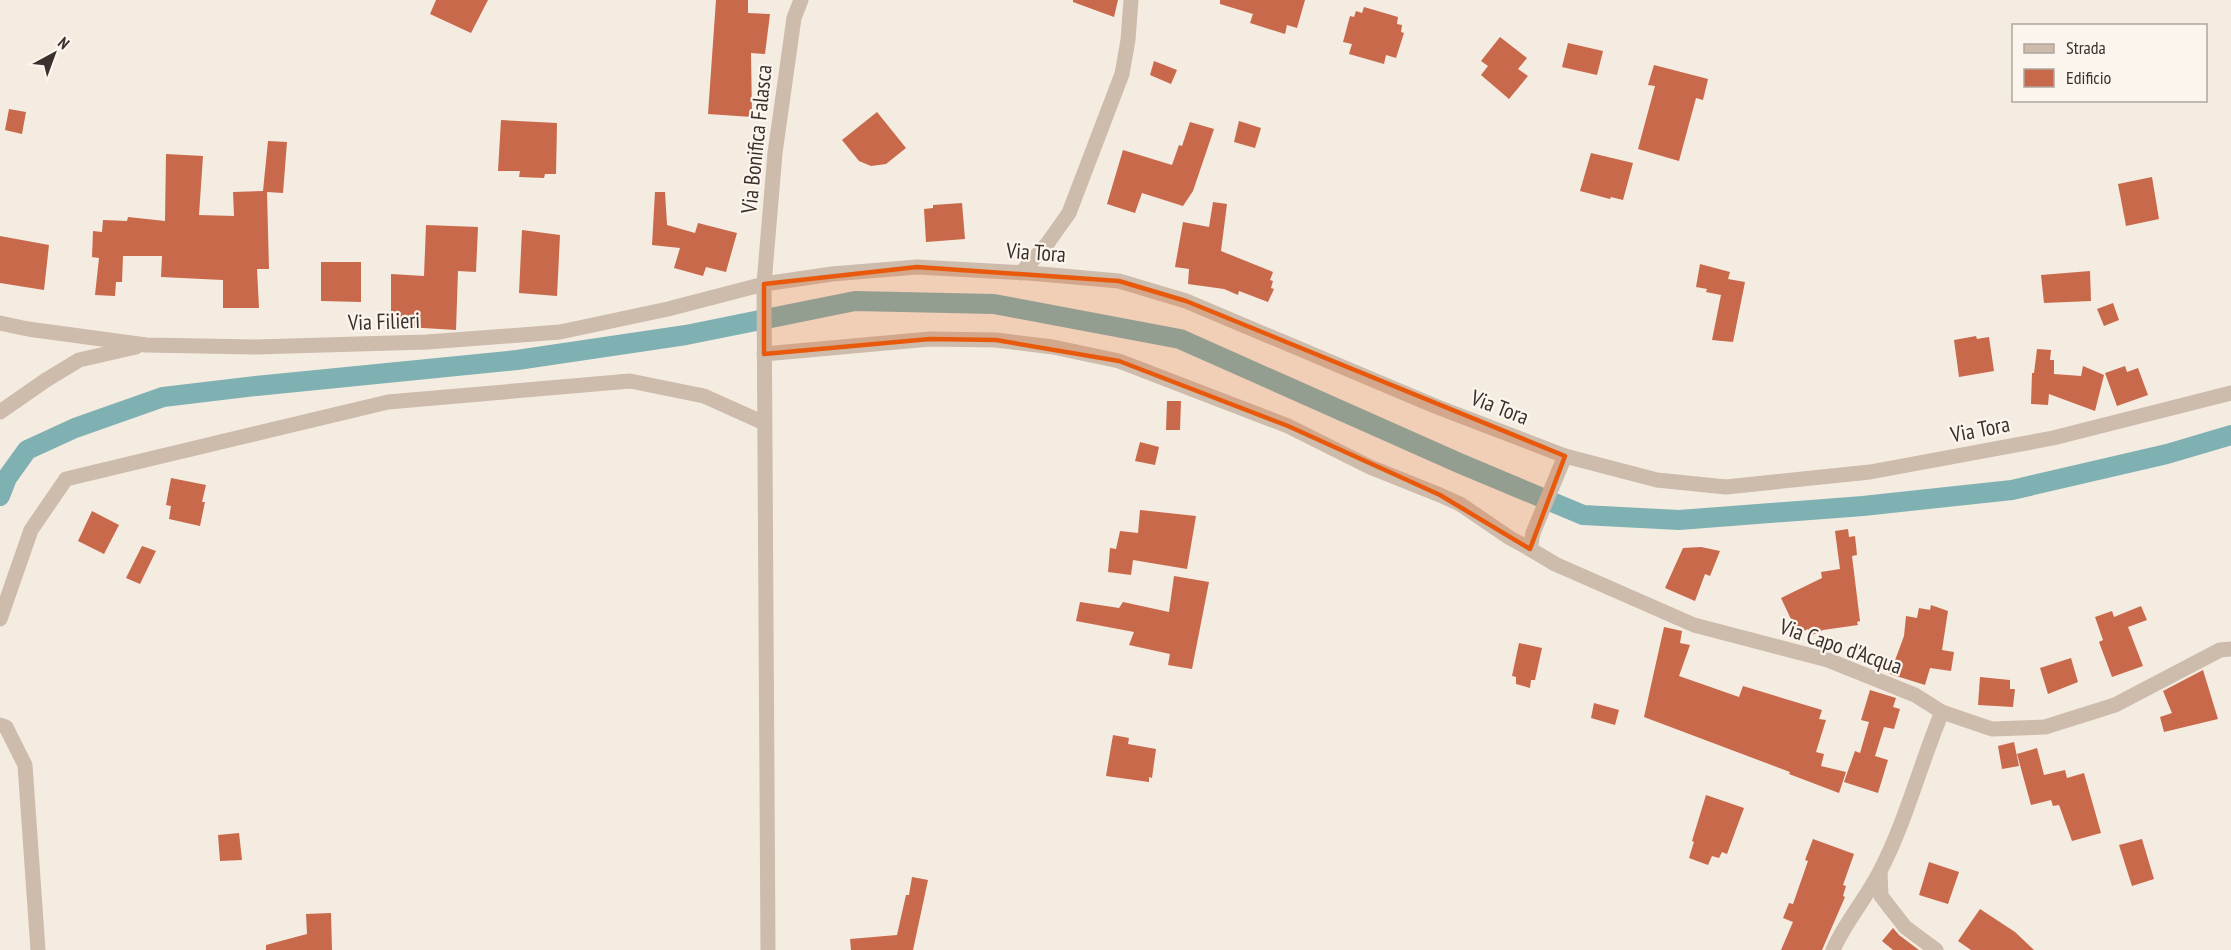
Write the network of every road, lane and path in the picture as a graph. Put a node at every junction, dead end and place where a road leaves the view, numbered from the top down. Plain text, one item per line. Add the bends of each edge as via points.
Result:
1 (801, 0) edge
2 (1131, 0) edge
3 (1021, 273) junction
4 (764, 284) junction
5 (0, 322) edge
6 (146, 345) junction
7 (764, 348) junction
8 (2231, 393) edge
9 (0, 412) edge
10 (764, 423) junction
11 (1563, 460) junction
12 (1532, 541) junction
13 (0, 619) edge
14 (2231, 649) edge
15 (1942, 712) junction
16 (0, 724) edge
17 (1880, 872) junction
18 (38, 950) edge
19 (768, 950) edge
20 (1833, 950) edge
21 (1935, 950) edge

1 - 4 street, Via Bonifica Falasca via 794,18 775,153
2 - 3 street via 1122,74 1069,213
3 - 4 street, Via Tora via 917,267
3 - 11 street, Via Tora via 1119,281 1186,301
4 - 6 street, Via Filieri via 560,332 438,341
4 - 7 street, Via Bonifica Falasca
5 - 6 street, Via Filieri
6 - 9 street via 79,360
7 - 10 street, Via Bonifica Falasca
7 - 12 street, Via Capo d'Acqua via 930,339 996,340 1109,359 1288,426 1370,467 1460,504 1510,538
8 - 11 street, Via Tora via 2054,438 1870,472 1737,486 1658,480
10 - 13 street via 704,396 630,381 388,402 66,479 30,530
10 - 19 street, Via Bonifica Falasca
11 - 12 street
12 - 15 street, Via Capo d'Acqua via 1555,564 1694,625 1828,660 1915,695
14 - 15 street, Via Capo d'Acqua via 2220,650 2115,705 2045,727 1992,729
15 - 17 street
16 - 18 street via 6,727 25,765
17 - 20 street via 1842,928
17 - 21 street via 1881,896 1905,927

